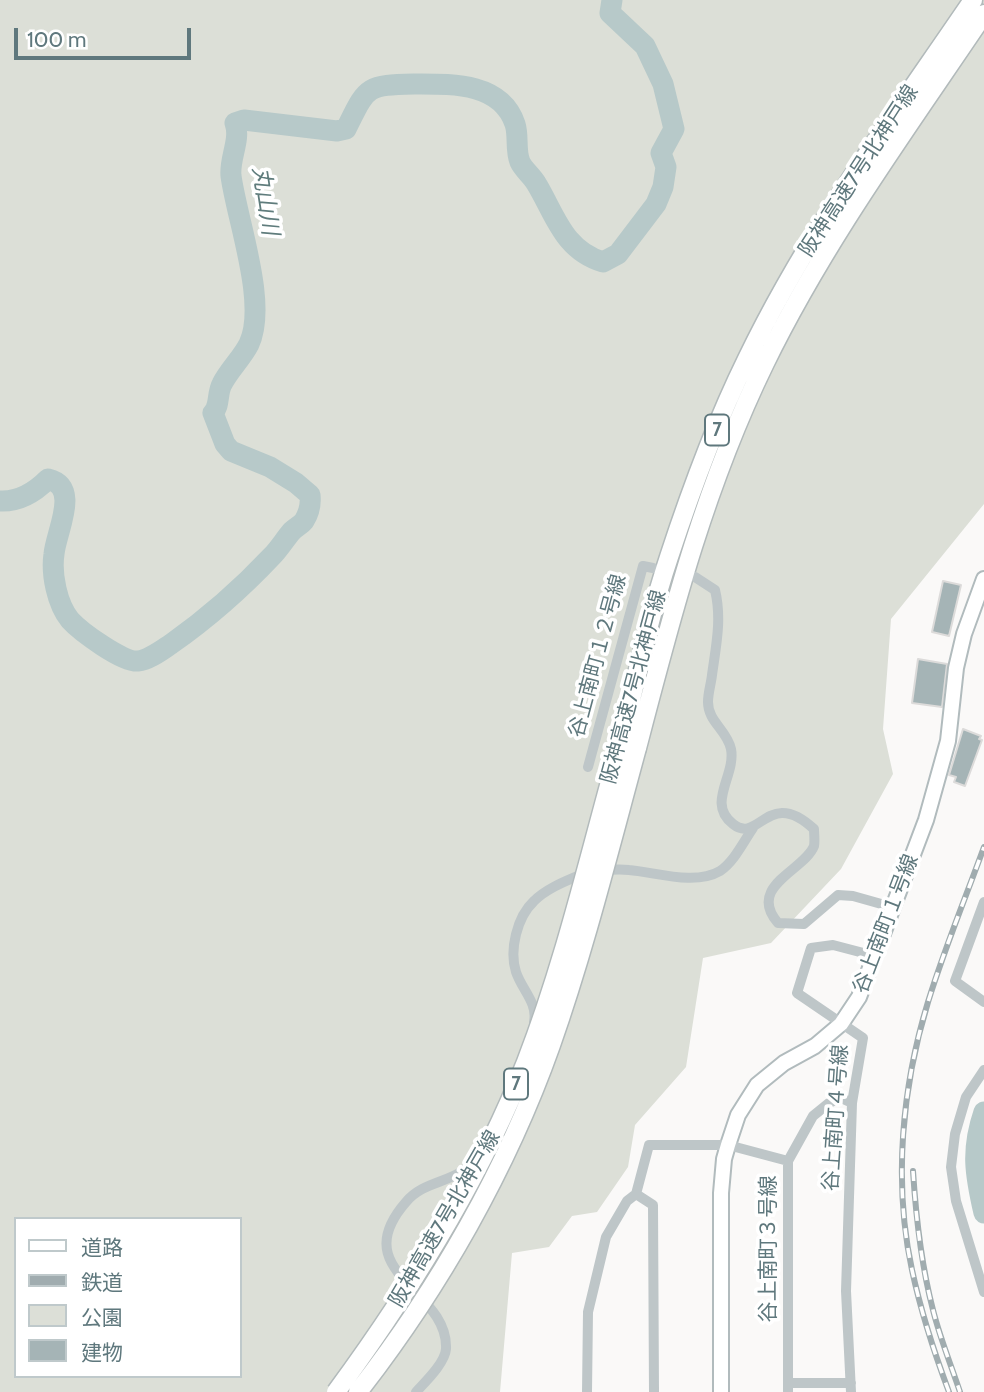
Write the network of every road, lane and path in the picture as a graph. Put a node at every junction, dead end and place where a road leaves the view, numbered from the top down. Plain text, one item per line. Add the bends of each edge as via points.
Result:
1 (973, 0) edge
2 (984, 13) edge
3 (653, 568) dead end
4 (695, 577) dead end
5 (984, 579) edge
6 (629, 745) junction
7 (588, 767) dead end
8 (753, 828) junction
9 (984, 902) edge
10 (892, 907) junction
11 (875, 956) junction
12 (984, 1002) edge
13 (841, 1024) junction
14 (984, 1070) edge
15 (852, 1102) junction
16 (728, 1145) junction
17 (788, 1161) junction
18 (636, 1194) junction
19 (984, 1292) edge
20 (851, 1387) edge
21 (788, 1388) edge
22 (336, 1392) edge
23 (358, 1392) edge
24 (416, 1392) edge
25 (587, 1392) edge
26 (653, 1392) edge
27 (721, 1392) edge

1 - 6 highway, 阪神高速7号北神戸線 / 7 via 797,265 747,359 669,557
2 - 6 highway, 阪神高速7号北神戸線 / 7 via 803,292 765,362 703,510
3 - 7 street, 谷上南町１２号線 via 643,566
4 - 8 street via 715,590 719,607 708,702 710,717 731,749 721,807 735,826
5 - 10 street, 谷上南町１号線 via 964,635 945,752 926,820
6 - 22 highway, 阪神高速7号北神戸線 / 7, bridge via 556,975 493,1139 433,1249
6 - 23 highway, 阪神高速7号北神戸線 / 7, bridge via 592,914 550,1046 507,1150 449,1261
8 - 10 street via 762,819 786,811 814,829 814,845 772,890 768,905 778,923 804,924 838,895
8 - 24 street via 719,871 677,878 590,870 549,890 522,918 515,938 516,972 536,1013 519,1078 478,1158 408,1199 385,1242 387,1255 432,1310 442,1330 446,1350
9 - 12 street via 955,981
10 - 11 street, 谷上南町１号線
11 - 13 street, 谷上南町１号線 via 859,997
11 - 13 street, 谷上南町４号線 via 833,945 811,948 797,993
13 - 15 street, 谷上南町４号線 via 863,1038
13 - 16 street, 谷上南町１号線 via 757,1085 738,1115
14 - 19 street via 966,1097 951,1167 956,1201
15 - 17 street, 谷上南町３号線 via 841,1098 813,1115
15 - 20 street, 谷上南町４号線 via 846,1291
16 - 17 street
16 - 18 street via 649,1144
16 - 27 street, 谷上南町１号線 via 722,1193
17 - 21 street, 谷上南町３号線
18 - 25 street via 626,1201 606,1237 588,1312
18 - 26 street via 653,1205
20 - 21 street

